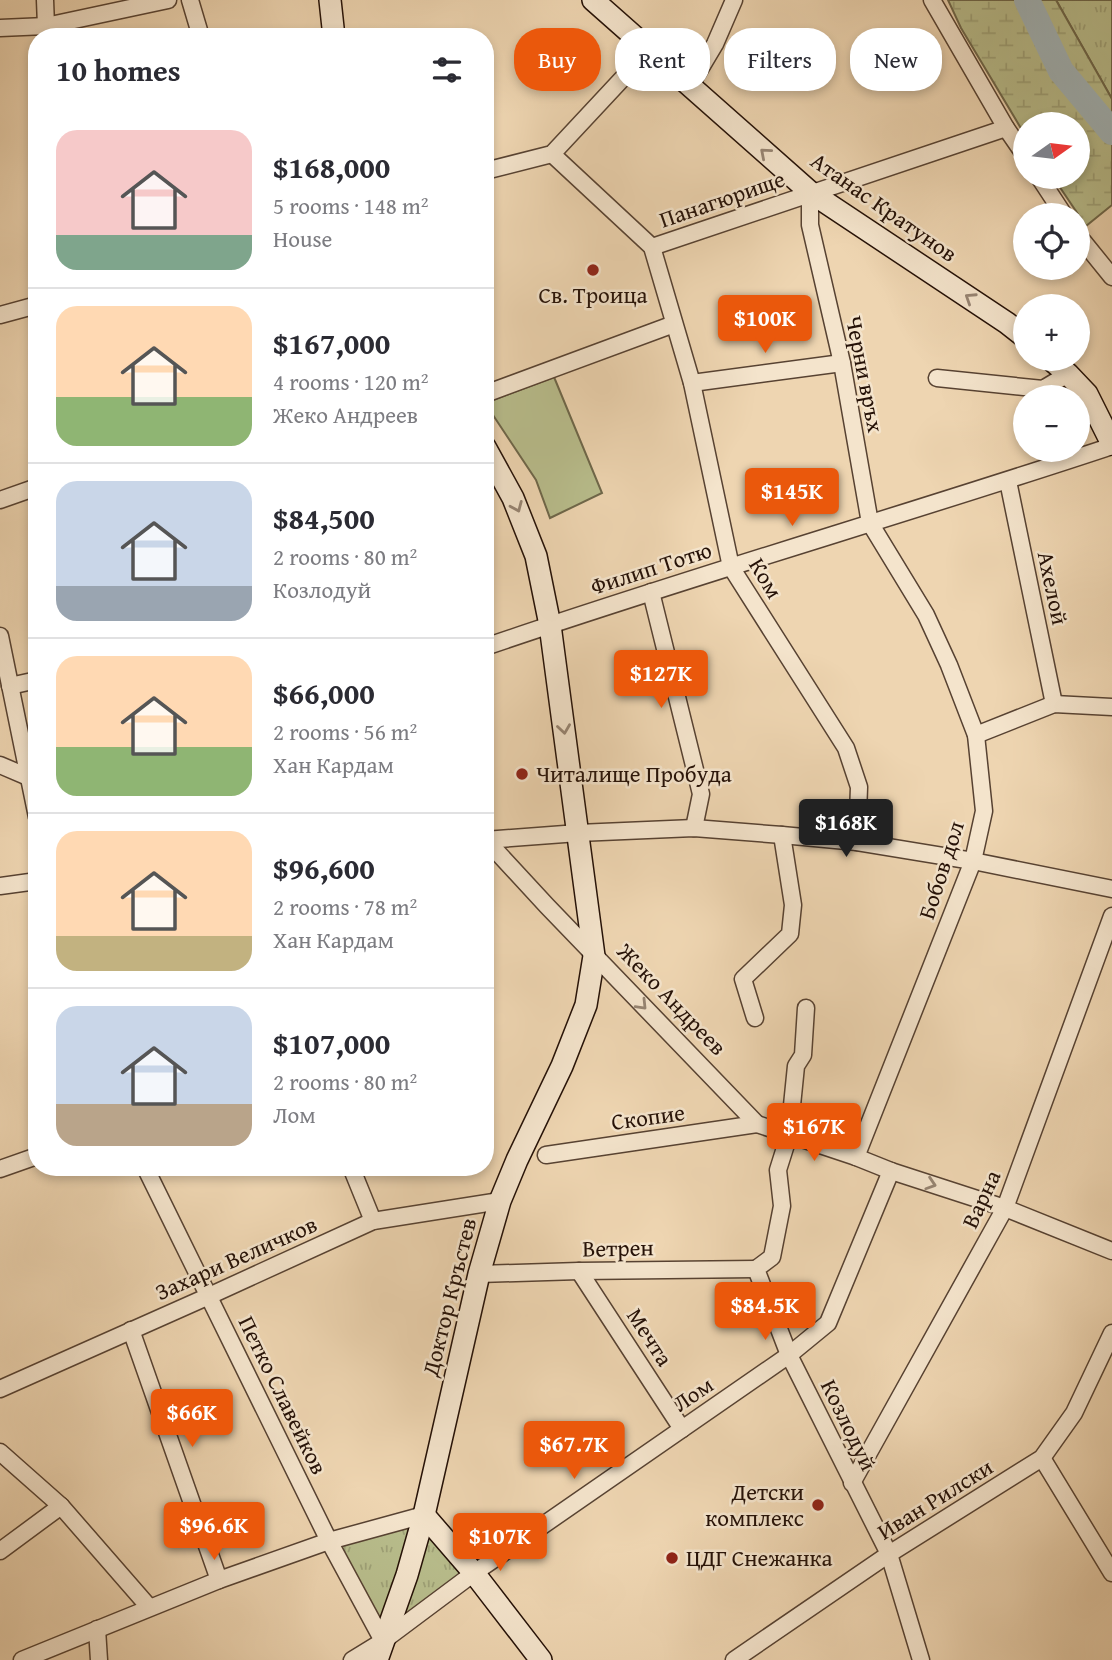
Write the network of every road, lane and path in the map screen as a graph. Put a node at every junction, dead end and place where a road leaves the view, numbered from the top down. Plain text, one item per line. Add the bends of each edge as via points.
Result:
1 (45, 0) edge
2 (168, 0) edge
3 (190, 0) edge
4 (330, 0) edge
5 (593, 0) edge
6 (734, 0) edge
7 (932, 0) edge
8 (0, 28) edge
9 (47, 28) edge
10 (59, 28) edge
11 (198, 28) edge
12 (333, 28) edge
13 (624, 28) edge
14 (28, 30) edge
15 (710, 52) edge
16 (615, 86) edge
17 (696, 91) edge
18 (1006, 128) junction
19 (1013, 138) edge
20 (552, 154) junction
21 (494, 170) edge
22 (810, 192) junction
23 (652, 247) junction
24 (1090, 250) edge
25 (1112, 277) edge
26 (28, 307) edge
27 (0, 315) edge
28 (674, 324) junction
29 (1013, 328) edge
30 (842, 363) junction
31 (1064, 371) edge
32 (1068, 374) junction
33 (937, 377) dead end
34 (692, 383) junction
35 (494, 391) edge
36 (1112, 445) edge
37 (494, 463) edge
38 (1008, 481) junction
39 (28, 490) edge
40 (0, 499) edge
41 (870, 523) junction
42 (731, 567) junction
43 (651, 592) junction
44 (550, 625) junction
45 (0, 636) edge
46 (494, 644) edge
47 (28, 682) edge
48 (10, 686) junction
49 (1054, 705) junction
50 (1112, 707) edge
51 (976, 735) junction
52 (0, 765) edge
53 (28, 777) joint
54 (694, 828) junction
55 (578, 833) junction
56 (782, 835) junction
57 (494, 839) edge
58 (857, 842) junction
59 (494, 849) edge
60 (973, 861) junction
61 (28, 882) edge
62 (0, 886) edge
63 (1112, 889) edge
64 (1112, 916) edge
65 (594, 956) junction
66 (806, 1008) dead end
67 (755, 1018) dead end
68 (757, 1124) junction
69 (789, 1135) junction
70 (546, 1155) dead end
71 (856, 1157) junction
72 (28, 1159) edge
73 (0, 1168) edge
74 (891, 1171) junction
75 (149, 1176) edge
76 (355, 1176) edge
77 (500, 1201) junction
78 (1005, 1209) junction
79 (373, 1221) junction
80 (1112, 1251) edge
81 (756, 1269) junction
82 (579, 1270) junction
83 (479, 1274) junction
84 (209, 1297) junction
85 (131, 1330) junction
86 (1112, 1333) edge
87 (789, 1355) junction
88 (0, 1389) edge
89 (682, 1429) junction
90 (0, 1452) edge
91 (1042, 1458) junction
92 (852, 1483) junction
93 (61, 1506) junction
94 (424, 1515) junction
95 (328, 1541) junction
96 (0, 1551) edge
97 (889, 1554) junction
98 (474, 1573) junction
99 (1112, 1573) edge
100 (219, 1580) junction
101 (149, 1607) junction
102 (97, 1629) junction
103 (380, 1651) edge
104 (22, 1660) edge
105 (99, 1660) edge
106 (352, 1660) edge
107 (541, 1660) edge
108 (734, 1660) edge
109 (921, 1660) edge

1 - 9 street
2 - 10 street
3 - 11 street
4 - 12 street
5 - 13 street, Атанас Кратунов
6 - 15 street
7 - 18 street
8 - 14 street
16 - 20 street
22 -> 17 street, Атанас Кратунов
18 - 19 street
18 - 22 street, Панагюрище
20 - 21 street
20 - 23 street
22 - 23 street, Панагюрище
29 -> 22 street, Атанас Кратунов
22 - 30 street, Черни връх via 810,225
23 - 28 street, Ком
24 - 25 street
26 - 27 street
28 - 34 street, Ком
28 - 35 street
30 - 34 street
30 - 41 street, Черни връх
31 - 32 street
32 - 33 street via 1043,389
32 - 36 street via 1087,394
34 - 42 street, Ком
36 - 38 street, Филип Тотю
37 -> 44 street, Жеко Андреев via 536,556
38 - 41 street, Филип Тотю
38 - 49 street, Ахелой
39 - 40 street
41 - 42 street, Филип Тотю
41 - 51 street, Бобов дол via 926,615
42 - 43 street, Филип Тотю
42 - 58 street, Ком via 846,748 859,786
43 - 44 street, Филип Тотю
43 - 54 street via 701,793
44 - 46 street, Филип Тотю
44 -> 55 street, Жеко Андреев
45 - 48 street
47 - 48 street
48 - 53 street
49 - 50 street
49 - 51 street
51 - 60 street, Бобов дол via 984,811
52 - 53 street
54 - 55 street
54 - 56 street
55 - 57 street
55 - 65 street, Жеко Андреев
56 - 58 street
56 - 67 street via 793,905 790,934 743,979
58 - 60 street
59 - 65 street
60 - 63 street
60 - 71 street, Бобов дол
61 - 62 street
64 - 78 street, Варна
65 -> 68 street, Жеко Андреев
65 - 77 street, Доктор Кръстев via 586,1004
66 - 69 street
68 - 69 street, Жеко Андреев
68 - 70 street, Скопие
69 - 71 street, Жеко Андреев
69 - 81 street via 778,1170 782,1206 772,1257
71 - 74 street, Жеко Андреев
72 - 73 street
74 -> 78 street, Жеко Андреев
74 - 87 street, Лом via 828,1323
75 - 84 street, Петко Славейков
76 - 79 street
77 - 79 street, Захари Величков
77 - 83 street, Доктор Кръстев
78 - 80 street, Жеко Андреев
78 - 92 street, Варна
79 - 84 street, Захари Величков
81 - 82 street, Ветрен
81 - 87 street, Козлодуй
82 - 83 street, Ветрен
82 - 89 street, Мечта
83 - 94 street, Доктор Кръстев
84 - 85 street, Захари Величков
84 - 95 street, Петко Славейков
85 - 88 street, Захари Величков
85 - 100 street
86 - 91 street, Иван Рилски via 1074,1413
87 - 89 street, Лом
87 - 92 street, Козлодуй
89 - 98 street, Лом
90 - 93 street
91 - 97 street, Иван Рилски
91 - 99 street
92 - 97 street, Козлодуй
93 - 96 street
93 - 101 street
94 - 95 street
94 - 98 street
94 - 103 street, Доктор Кръстев
95 - 100 street
95 - 103 street, Петко Славейков
97 - 108 street, Иван Рилски
97 - 109 street, Козлодуй
98 - 103 street, Лом
98 - 107 street
100 - 101 street
101 - 102 street
102 - 104 street
102 - 105 street
103 - 106 street, Лом

